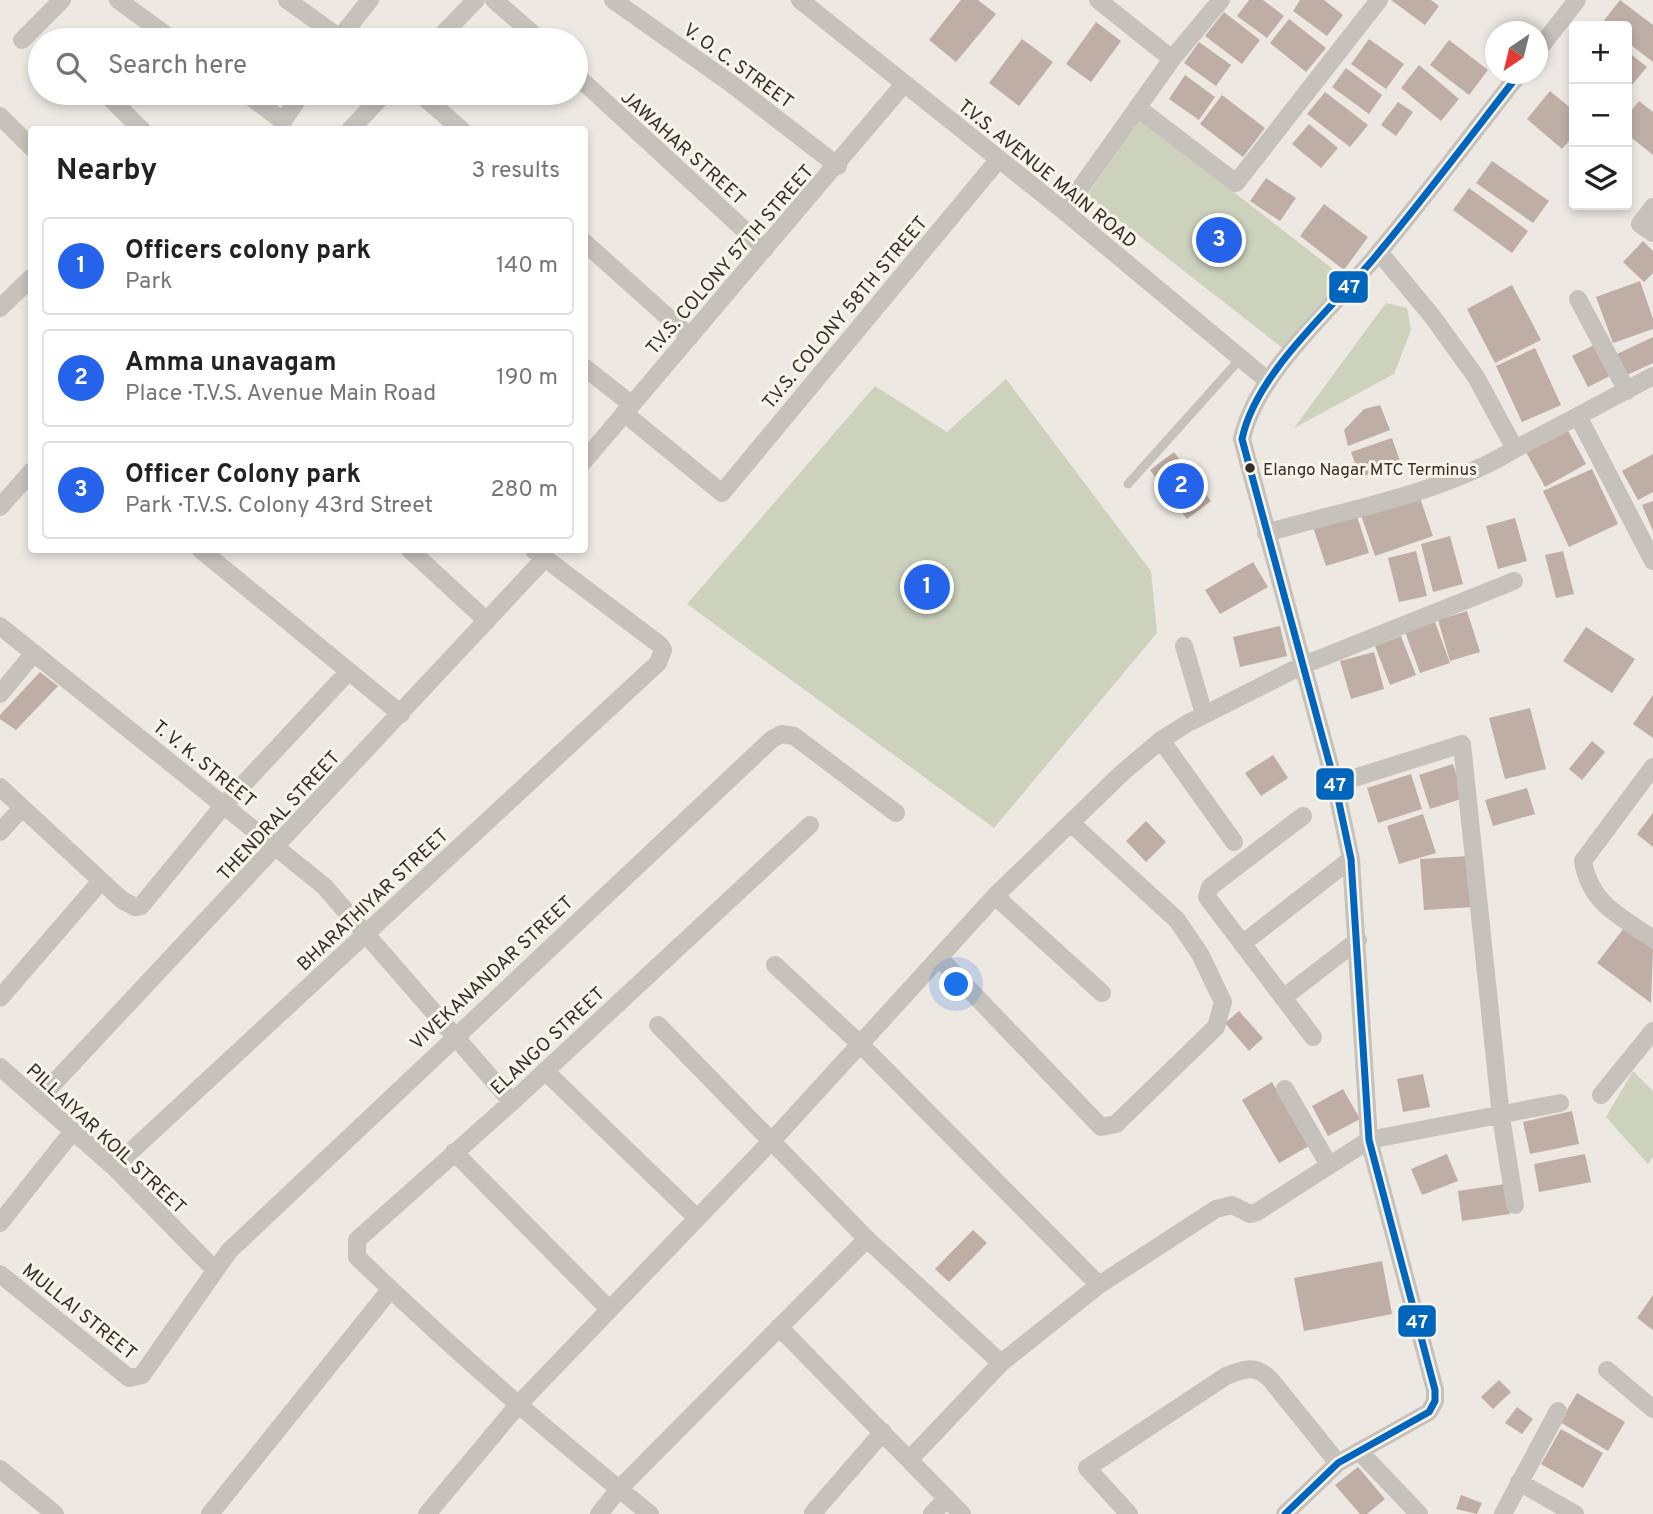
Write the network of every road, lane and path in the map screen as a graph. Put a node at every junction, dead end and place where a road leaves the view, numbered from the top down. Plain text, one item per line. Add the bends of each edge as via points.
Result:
1 (62, 0) edge
2 (118, 0) edge
3 (287, 0) edge
4 (370, 0) edge
5 (476, 0) edge
6 (494, 0) edge
7 (613, 0) edge
8 (800, 0) edge
9 (1098, 0) edge
10 (1221, 0) edge
11 (1379, 0) edge
12 (1577, 0) edge
13 (34, 28) edge
14 (156, 28) edge
15 (324, 28) edge
16 (348, 28) edge
17 (448, 28) edge
18 (526, 28) edge
19 (28, 34) edge
20 (1548, 37) edge
21 (22, 40) dead end
22 (1172, 59) junction
23 (1511, 84) edge
24 (904, 85) junction
25 (588, 86) edge
26 (117, 105) edge
27 (261, 105) edge
28 (294, 105) edge
29 (374, 105) edge
30 (433, 105) edge
31 (1138, 108) junction
32 (0, 116) edge
33 (138, 126) edge
34 (354, 126) edge
35 (457, 126) edge
36 (28, 144) edge
37 (999, 159) junction
38 (838, 166) junction
39 (1653, 208) edge
40 (1064, 211) junction
41 (1653, 233) edge
42 (588, 246) edge
43 (765, 249) junction
44 (1380, 252) junction
45 (28, 281) edge
46 (1578, 299) dead end
47 (0, 308) edge
48 (690, 337) junction
49 (1241, 358) junction
50 (588, 372) edge
51 (1653, 376) edge
52 (1267, 380) junction
53 (1627, 391) junction
54 (628, 408) junction
55 (1578, 416) junction
56 (1515, 449) junction
57 (588, 456) edge
58 (28, 476) edge
59 (1128, 484) dead end
60 (0, 507) edge
61 (1266, 533) junction
62 (205, 553) edge
63 (413, 553) edge
64 (540, 553) edge
65 (1653, 561) edge
66 (1514, 581) dead end
67 (487, 621) junction
68 (0, 626) edge
69 (1184, 646) dead end
70 (34, 653) junction
71 (1301, 666) junction
72 (349, 671) junction
73 (0, 694) edge
74 (401, 714) junction
75 (1205, 714) junction
76 (1161, 740) junction
77 (1652, 770) edge
78 (1335, 784) junction
79 (0, 787) edge
80 (224, 805) junction
81 (22, 808) junction
82 (895, 813) dead end
83 (1303, 816) dead end
84 (1072, 824) junction
85 (810, 825) dead end
86 (0, 832) edge
87 (1234, 842) dead end
88 (276, 847) junction
89 (1351, 859) junction
90 (101, 881) junction
91 (995, 896) junction
92 (365, 933) junction
93 (1653, 939) edge
94 (1358, 940) junction
95 (1242, 944) junction
96 (939, 958) junction
97 (775, 965) dead end
98 (1101, 993) dead end
99 (0, 998) edge
100 (1283, 998) junction
101 (658, 1025) dead end
102 (1653, 1031) edge
103 (454, 1035) junction
104 (1313, 1037) dead end
105 (860, 1044) junction
106 (0, 1067) edge
107 (545, 1071) junction
108 (1286, 1089) dead end
109 (1601, 1095) dead end
110 (38, 1100) junction
111 (512, 1102) junction
112 (1560, 1103) dead end
113 (1501, 1117) junction
114 (73, 1131) junction
115 (772, 1140) junction
116 (1369, 1140) junction
117 (454, 1152) junction
118 (1329, 1165) junction
119 (114, 1167) junction
120 (1515, 1205) dead end
121 (697, 1218) junction
122 (0, 1223) edge
123 (867, 1239) junction
124 (215, 1270) junction
125 (0, 1274) edge
126 (1099, 1284) junction
127 (390, 1290) junction
128 (609, 1309) junction
129 (779, 1327) junction
130 (1001, 1363) junction
131 (1607, 1370) dead end
132 (136, 1378) joint
133 (518, 1405) junction
134 (1653, 1409) edge
135 (1558, 1411) dead end
136 (883, 1432) junction
137 (1359, 1451) junction
138 (910, 1459) junction
139 (1338, 1463) junction
140 (0, 1469) edge
141 (1519, 1482) junction
142 (619, 1489) junction
143 (947, 1498) junction
144 (813, 1513) edge
145 (55, 1514) edge
146 (210, 1514) edge
147 (427, 1514) edge
148 (599, 1514) edge
149 (650, 1514) edge
150 (932, 1514) edge
151 (962, 1514) edge
152 (1129, 1514) edge
153 (1285, 1514) edge
154 (1419, 1514) edge
155 (1503, 1514) edge
156 (1575, 1514) edge

1 - 13 street
2 - 14 street
3 - 15 street
4 - 16 street
5 - 17 street
6 - 18 street
7 - 38 street, V. O. C. STREET
8 - 24 street, T.V.S. AVENUE MAIN ROAD
9 - 22 street
10 - 22 street
11 - 31 street via 1236,183
12 - 20 street
19 - 21 street
22 - 31 street
23 - 44 street
24 - 37 street, T.V.S. AVENUE MAIN ROAD
24 - 38 street, T.V.S. COLONY 57TH STREET
25 - 43 street, JAWAHAR STREET
26 - 33 street
27 - 28 street via 283,121
29 - 34 street
30 - 35 street
31 - 40 street
32 - 36 street
37 - 40 street, T.V.S. AVENUE MAIN ROAD
37 - 54 street, T.V.S. COLONY 58TH STREET via 722,493
38 - 43 street, T.V.S. COLONY 57TH STREET
39 - 41 street via 1640,224
40 - 49 street, T.V.S. AVENUE MAIN ROAD
42 - 48 street
43 - 48 street, T.V.S. COLONY 57TH STREET
44 - 52 street
44 - 56 street via 1476,377
45 - 47 street
46 - 53 street
48 - 54 street, T.V.S. COLONY 57TH STREET
49 - 52 street, T.V.S. AVENUE MAIN ROAD
49 - 59 lane
50 - 54 street
51 - 53 street
52 - 61 street via 1246,419 1242,439
53 - 55 street
54 - 57 street, T.V.S. COLONY 57TH STREET
55 - 56 street
55 - 65 street
56 - 61 street via 1435,485
58 - 60 street
61 - 71 street
62 - 72 street
63 - 67 street
64 - 67 street, THENDRAL STREET
64 - 92 street, BHARATHIYAR STREET via 660,645 663,650 658,663
66 - 71 street
67 - 74 street, THENDRAL STREET
68 - 70 street, T. V. K. STREET
69 - 75 street
70 - 73 street
70 - 80 street, T. V. K. STREET
71 - 75 street
71 - 78 street
72 - 74 street
72 - 80 street
74 - 88 street, THENDRAL STREET
75 - 76 street
76 - 84 street
76 - 87 street
77 - 93 street via 1583,861 1586,879 1602,903
78 - 89 street
78 - 113 street via 1462,744
79 - 81 street
80 - 88 street, T. V. K. STREET
80 - 90 street via 141,906 122,900
81 - 86 street
81 - 90 street
82 - 103 street, VIVEKANANDAR STREET via 794,736 782,734 772,739
83 - 95 street via 1207,893
84 - 91 street
84 - 96 street via 1177,920 1223,1002 1216,1027 1116,1124 1101,1127
85 - 107 street, ELANGO STREET
88 - 92 street, T. V. K. STREET via 324,886
88 - 110 street, THENDRAL STREET
89 - 94 street
89 - 95 street
90 - 99 street
91 - 96 street
91 - 98 street
92 - 103 street, T. V. K. STREET
92 - 119 street, BHARATHIYAR STREET
94 - 100 street
94 - 116 street
95 - 100 street
96 - 105 street
97 - 105 street
100 - 104 street
101 - 115 street
102 - 109 street
103 - 111 street, T. V. K. STREET
103 - 124 street, VIVEKANANDAR STREET via 229,1251
105 - 115 street
105 - 126 street
106 - 110 street, PILLAIYAR KOIL STREET
107 - 111 street, ELANGO STREET
107 - 121 street
108 - 118 street
110 - 114 street, PILLAIYAR KOIL STREET
111 - 117 street, ELANGO STREET
112 - 113 street
113 - 116 street
113 - 120 street
114 - 119 street, PILLAIYAR KOIL STREET
114 - 122 street
115 - 121 street
115 - 123 street
116 - 118 street
116 - 137 street via 1436,1390 1429,1412
117 - 127 street, ELANGO STREET via 357,1240 357,1257
117 - 128 street
118 - 126 street via 1257,1212 1250,1214 1232,1205 1216,1209
119 - 124 street, PILLAIYAR KOIL STREET
121 - 128 street
123 - 129 street
123 - 130 street
124 - 132 street, VIVEKANANDAR STREET via 148,1369
125 - 132 street, MULLAI STREET via 124,1374
126 - 130 street
127 - 133 street, ELANGO STREET
127 - 146 street
128 - 133 street
129 - 136 street
129 - 142 street
130 - 138 street
131 - 134 street
133 - 142 street, ELANGO STREET
133 - 147 street
135 - 141 street
136 - 138 street
136 - 144 street
137 - 139 street
137 - 154 street
138 - 143 street
139 - 152 street via 1262,1371 1244,1369 1226,1376 1087,1468
139 - 153 street
140 - 145 street
141 - 155 street
141 - 156 street
142 - 148 street
142 - 149 street, ELANGO STREET
143 - 150 street
143 - 151 street

